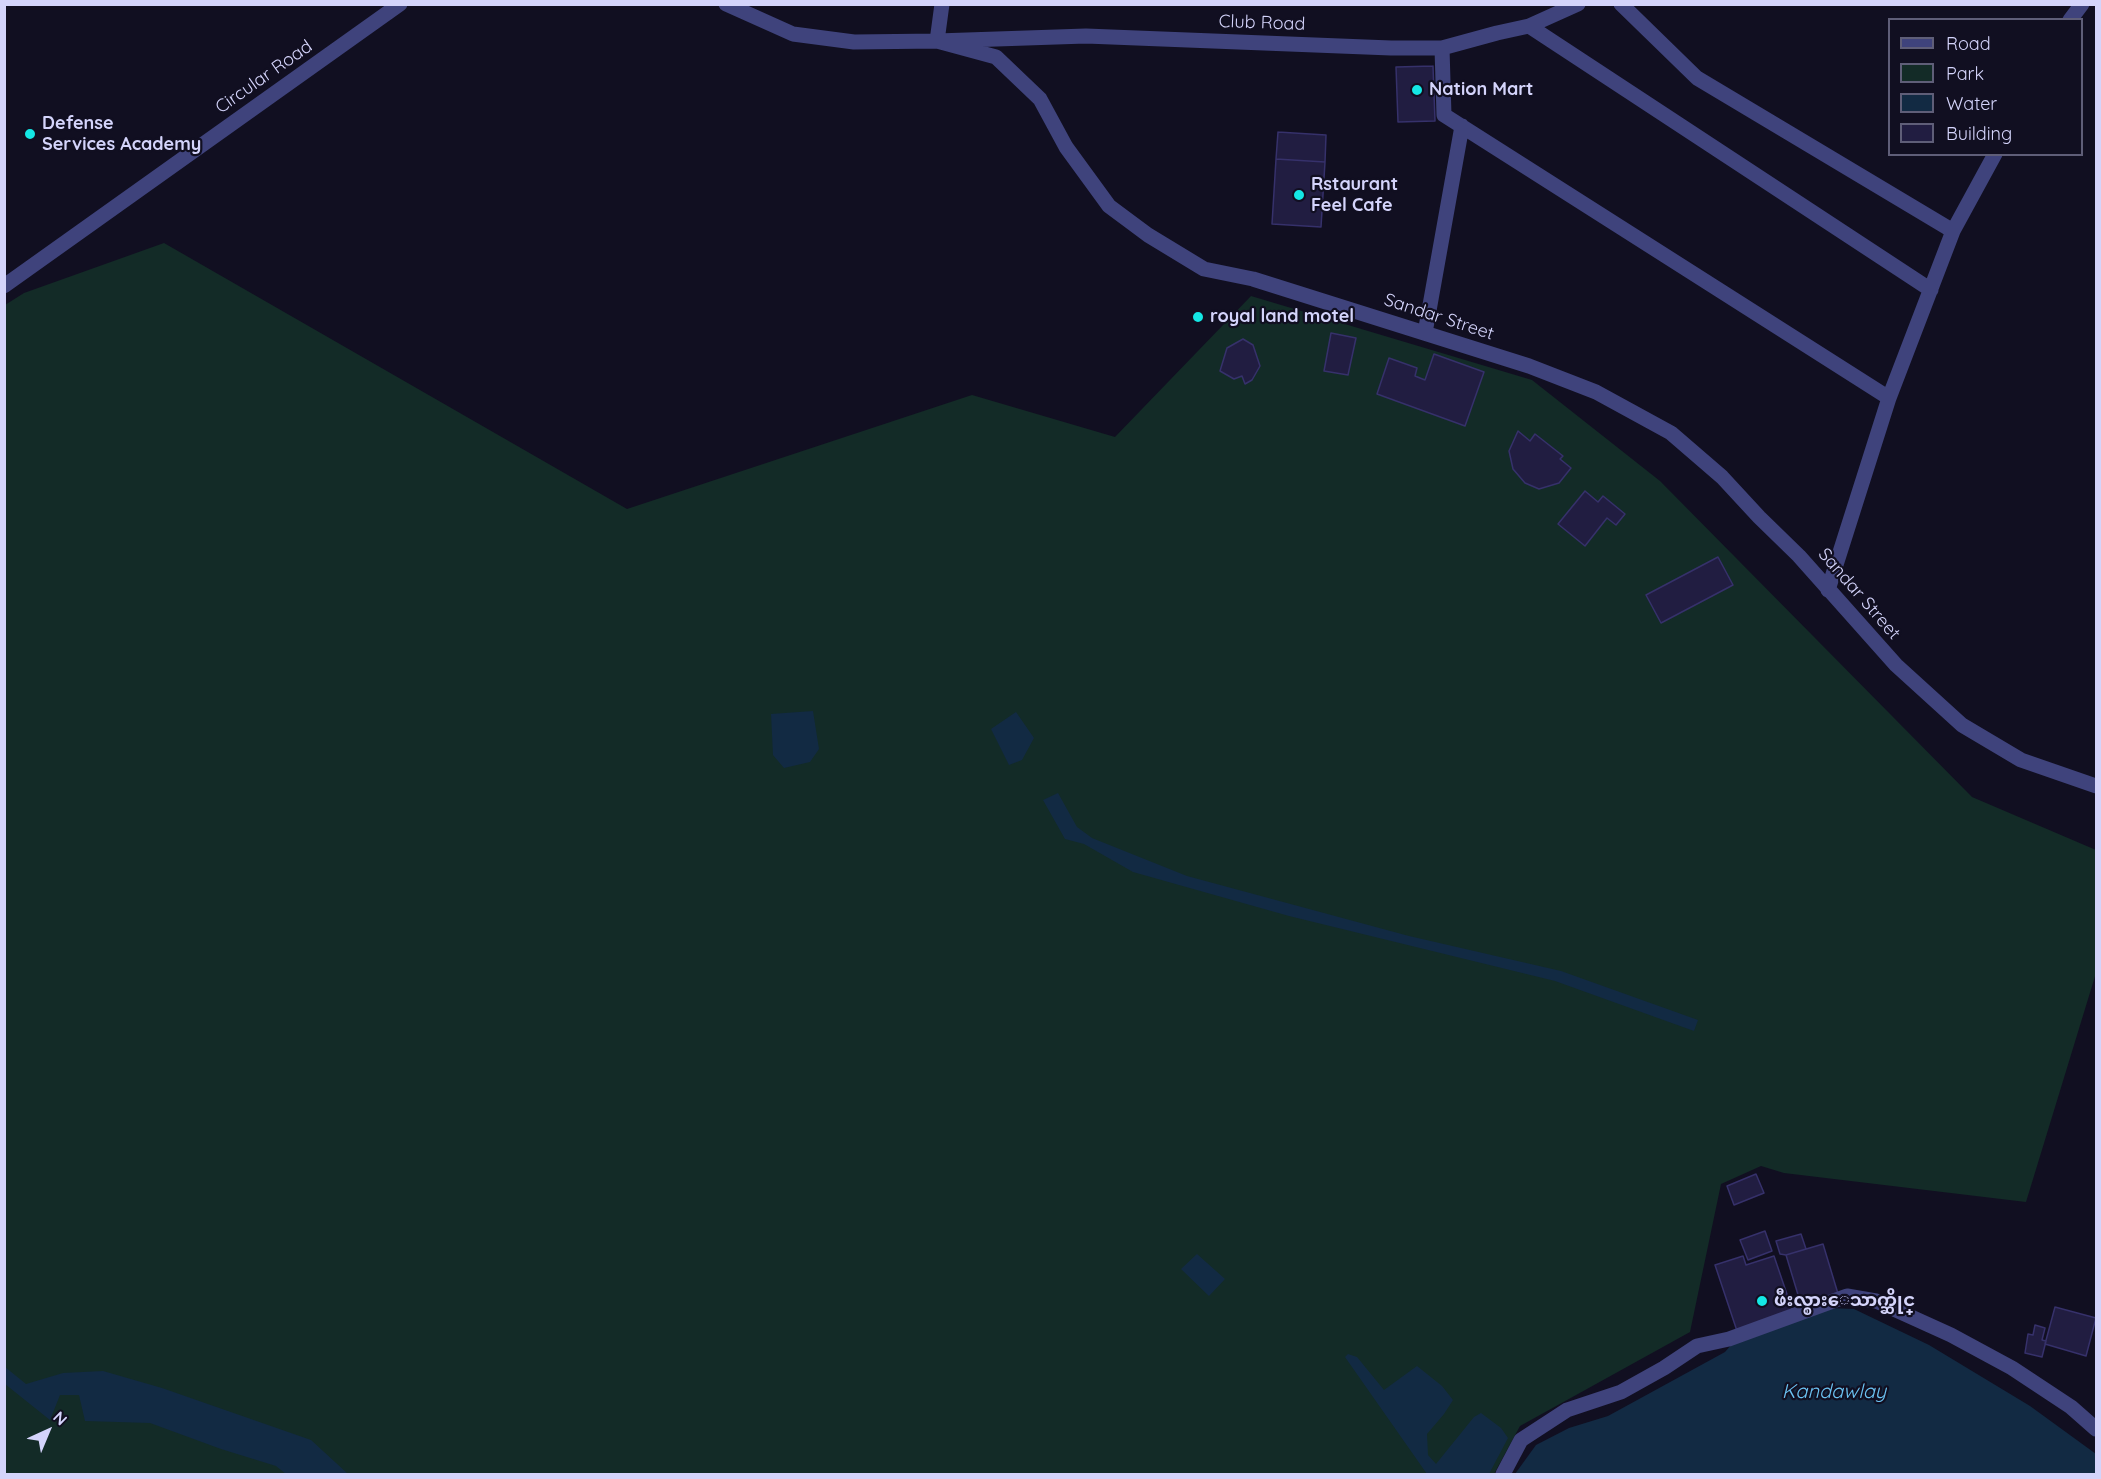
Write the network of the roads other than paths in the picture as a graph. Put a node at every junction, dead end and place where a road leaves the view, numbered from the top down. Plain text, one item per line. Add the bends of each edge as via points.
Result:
1 (400, 4) edge
2 (726, 4) edge
3 (942, 4) edge
4 (1578, 4) edge
5 (1621, 4) edge
6 (2082, 4) edge
7 (2072, 18) edge
8 (1528, 26) junction
9 (937, 41) junction
10 (1442, 48) junction
11 (1462, 126) junction
12 (1994, 156) edge
13 (1953, 231) junction
14 (4, 286) edge
15 (1931, 290) junction
16 (1425, 333) junction
17 (1889, 398) junction
18 (1828, 590) junction
19 (2097, 786) edge
20 (2097, 1430) edge
21 (1503, 1474) edge

1 - 14 street, Circular Road
2 - 9 street, Sandar Street via 793,34 854,42
3 - 9 street
4 - 8 street, Club Road
5 - 13 street via 1697,78
6 - 7 street
8 - 10 street, Club Road
8 - 15 street
9 - 10 street, Club Road via 1086,36
9 - 16 street, Sandar Street via 996,57 1040,99 1066,147 1109,206 1204,269 1253,279
10 - 11 street via 1444,115
11 - 16 street
11 - 17 street
12 - 13 street
13 - 15 street
15 - 17 street
16 - 18 street, Sandar Street via 1596,392 1671,433 1722,477
17 - 18 street
18 - 19 street, Sandar Street via 1896,665 1962,725 2021,760
20 - 21 street via 2071,1407 2012,1368 1876,1301 1847,1296 1729,1339 1697,1346 1621,1392 1567,1410 1521,1440

